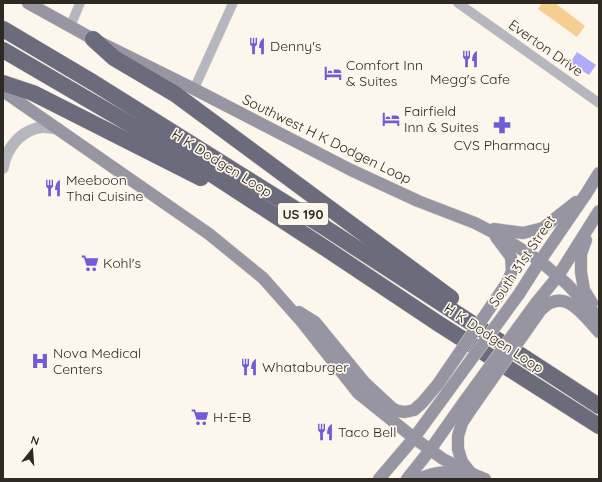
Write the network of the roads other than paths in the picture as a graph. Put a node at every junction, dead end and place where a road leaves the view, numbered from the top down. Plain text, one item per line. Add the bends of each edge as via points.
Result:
1 (28, 3) edge
2 (80, 3) edge
3 (233, 3) edge
4 (458, 3) edge
5 (70, 27) junction
6 (3, 29) edge
7 (93, 40) junction
8 (3, 50) edge
9 (3, 83) edge
10 (194, 89) junction
11 (3, 91) edge
12 (599, 103) edge
13 (59, 129) junction
14 (3, 162) edge
15 (599, 173) edge
16 (586, 194) junction
17 (599, 211) edge
18 (599, 215) edge
19 (486, 229) junction
20 (328, 250) junction
21 (540, 260) junction
22 (558, 276) junction
23 (287, 305) junction
24 (539, 306) junction
25 (599, 314) edge
26 (599, 318) edge
27 (439, 324) junction
28 (599, 332) edge
29 (599, 400) edge
30 (470, 402) junction
31 (599, 406) edge
32 (599, 426) edge
33 (599, 437) edge
34 (414, 438) junction
35 (430, 450) junction
36 (477, 475) edge
37 (379, 479) edge
38 (407, 479) edge
39 (419, 479) edge

1 - 5 main road, Southwest H K Dodgen Loop
2 - 5 street
3 - 10 street
4 - 12 street, Everton Drive
5 - 7 main road, Southwest H K Dodgen Loop
6 - 31 highway, H K Dodgen Loop / US 190 via 297,210
7 - 10 main road, Southwest H K Dodgen Loop
7 - 29 highway via 114,58 175,94 471,314
8 - 20 highway, H K Dodgen Loop / US 190 via 176,151
9 - 20 highway via 33,94 192,173
10 - 19 main road, Southwest H K Dodgen Loop via 351,170
11 - 13 main road
13 - 14 street via 38,127 24,134 12,145
13 - 23 main road via 209,234 263,278
15 - 16 main road, South 31st Street
16 - 19 main road via 543,228 522,233
16 - 21 main road, South 31st Street
17 - 22 main road
18 - 25 main road via 581,254 581,272 584,290
19 - 21 main road, Southwest H K Dodgen Loop
19 - 23 main road, bridge via 511,257 512,271 507,283 438,384 414,410 405,412 392,408 365,383 315,322
20 - 27 highway, H K Dodgen Loop / US 190
21 - 22 main road, Southwest H K Dodgen Loop
21 - 34 main road, South 31st Street, bridge via 519,294
22 - 24 main road
22 - 26 main road, Southwest H K Dodgen Loop
23 - 34 main road via 358,393
24 - 28 main road via 553,301 566,301 577,308
24 - 30 main road, bridge
27 - 32 highway, H K Dodgen Loop / US 190
27 - 33 highway via 509,378
30 - 35 main road
30 - 36 main road via 458,436 458,449 462,462
34 - 35 main road
34 - 37 main road, South 31st Street
35 - 36 main road
35 - 38 main road
36 - 39 main road via 447,472 434,473

